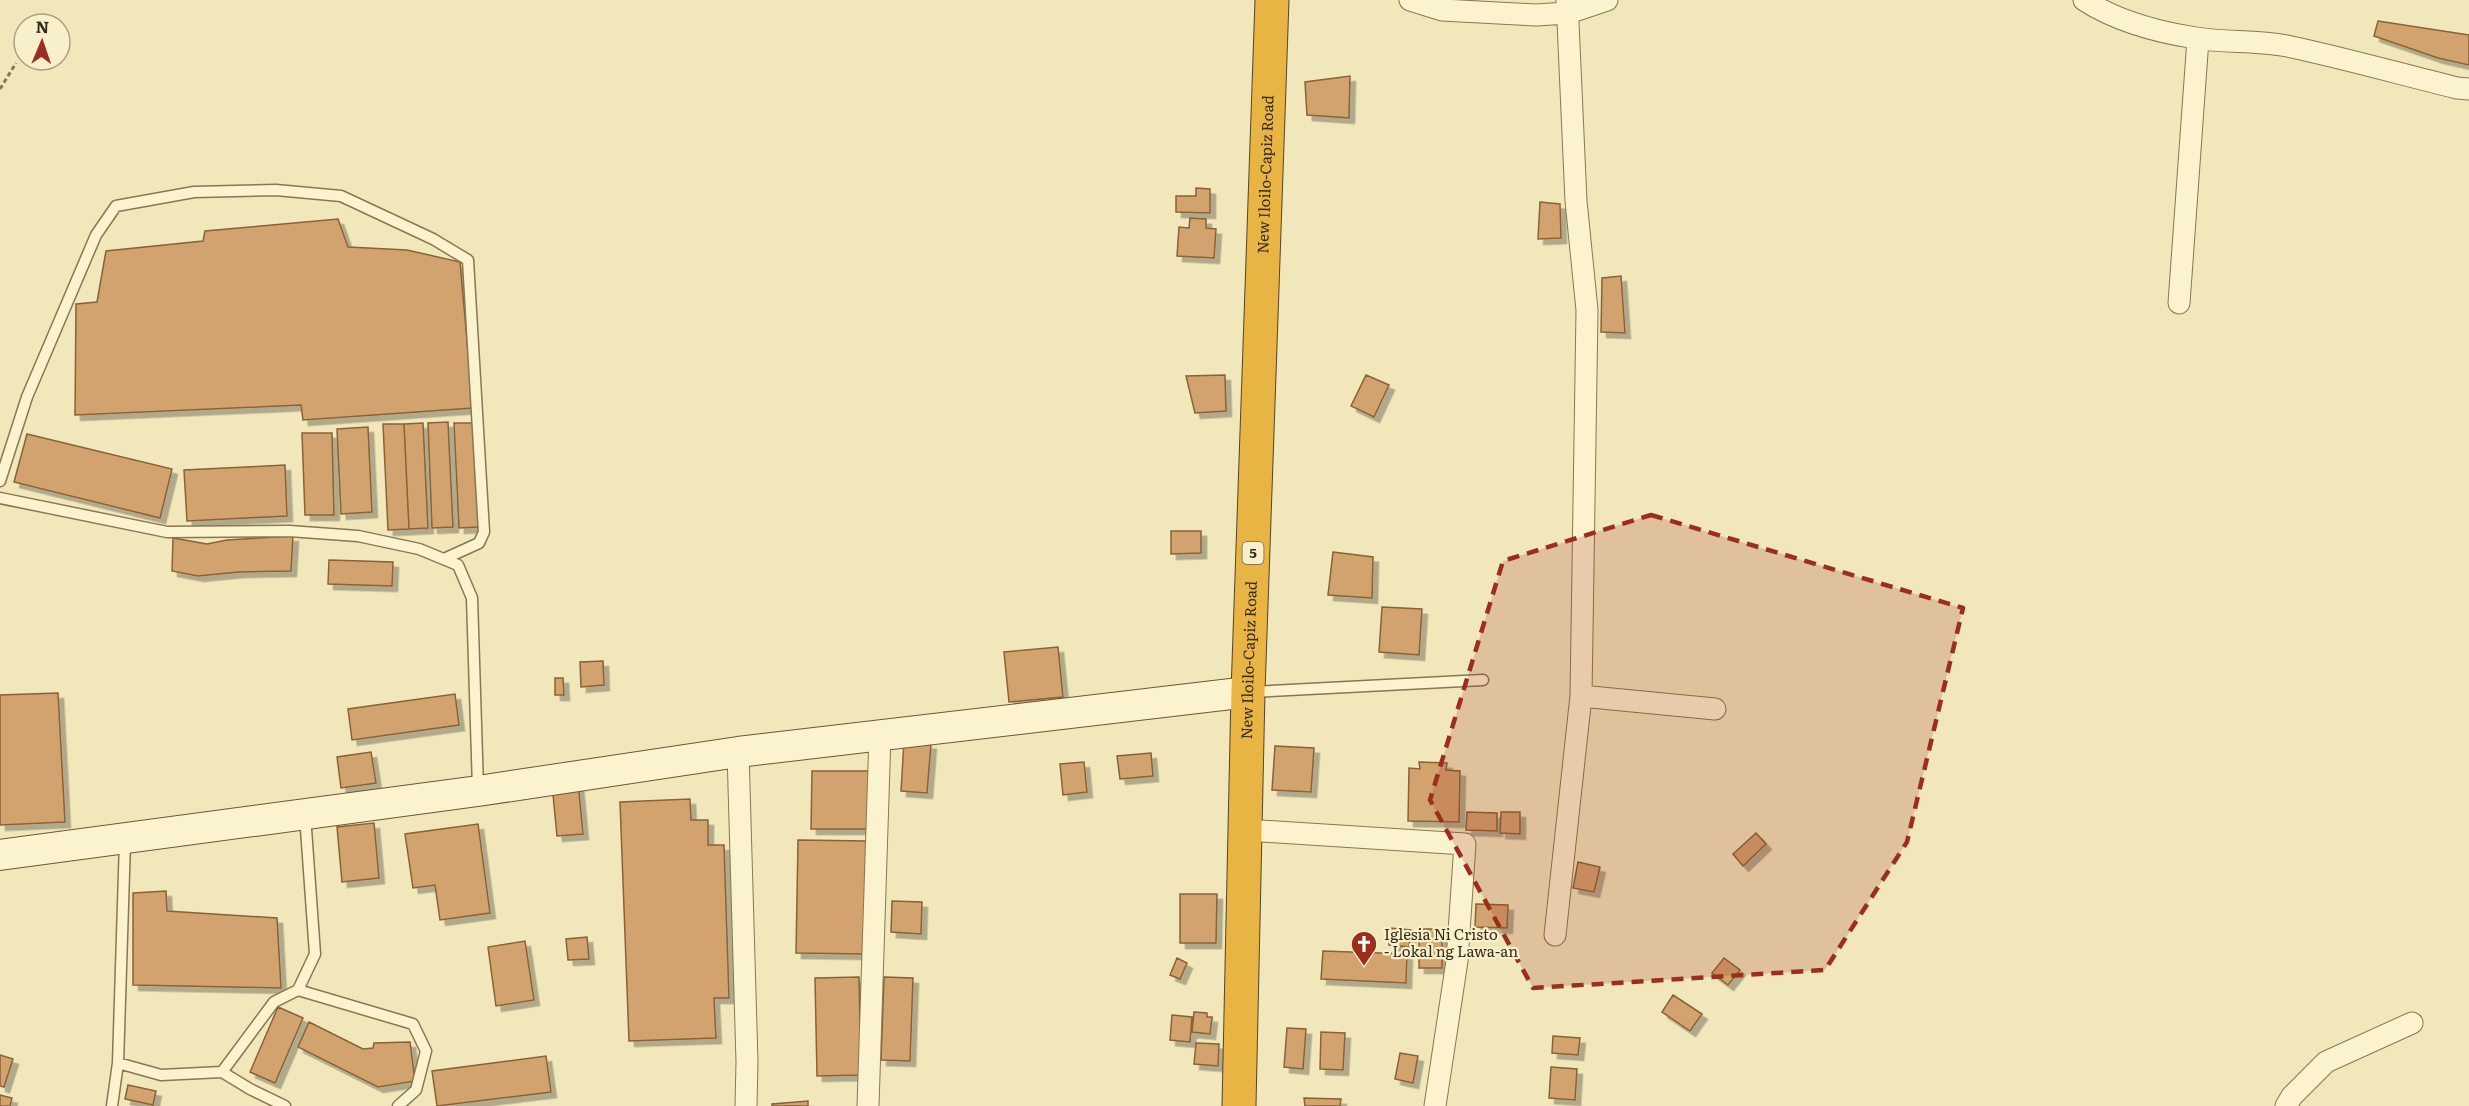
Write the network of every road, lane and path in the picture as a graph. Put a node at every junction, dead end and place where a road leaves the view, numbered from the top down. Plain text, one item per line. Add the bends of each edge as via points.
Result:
1 (1272, 0) edge
2 (1410, 0) edge
3 (1607, 0) edge
4 (2084, 0) edge
5 (1567, 7) edge
6 (2198, 39) junction
7 (12, 70) edge
8 (0, 89) edge
9 (2469, 89) edge
10 (2179, 303) dead end
11 (0, 481) edge
12 (0, 498) edge
13 (444, 559) junction
14 (1483, 680) dead end
15 (1248, 692) junction
16 (1581, 696) junction
17 (1715, 709) dead end
18 (880, 735) junction
19 (738, 752) junction
20 (478, 791) junction
21 (305, 814) junction
22 (1245, 830) junction
23 (125, 838) junction
24 (0, 855) edge
25 (1555, 935) dead end
26 (298, 990) junction
27 (2412, 1023) dead end
28 (118, 1063) junction
29 (222, 1072) junction
30 (265, 1102) edge
31 (112, 1106) edge
32 (285, 1106) edge
33 (398, 1106) edge
34 (746, 1106) edge
35 (868, 1106) edge
36 (1239, 1106) edge
37 (1436, 1106) edge
38 (2286, 1106) edge

1 - 15 highway, New Iloilo-Capiz Road / 5
2 - 5 street via 1442,10 1536,15
3 - 5 street
4 - 6 street via 2133,25
5 - 16 street via 1576,201 1587,310
6 - 9 street via 2251,40 2288,46
6 - 10 street
7 - 8 path
11 - 13 lane via 27,397 96,235 116,206 194,192 276,190 341,196 434,239 468,260 484,532 479,543
12 - 13 lane via 167,532 290,531 358,536 419,549
13 - 20 lane via 458,565 472,598
14 - 15 lane
15 - 18 main road
15 - 22 highway, New Iloilo-Capiz Road / 5
16 - 17 street
16 - 25 street
18 - 19 main road
18 - 35 street
19 - 20 main road
19 - 34 street
20 - 21 main road
21 - 23 main road
21 - 26 lane via 315,954
22 - 36 highway, New Iloilo-Capiz Road / 5
22 - 37 street via 1465,844 1457,960
23 - 24 main road
23 - 28 lane
26 - 29 lane via 274,1002
26 - 33 lane via 413,1024 426,1051 416,1090
27 - 38 street via 2326,1062
28 - 29 lane via 161,1075
28 - 31 lane
29 - 30 lane
30 - 32 lane

